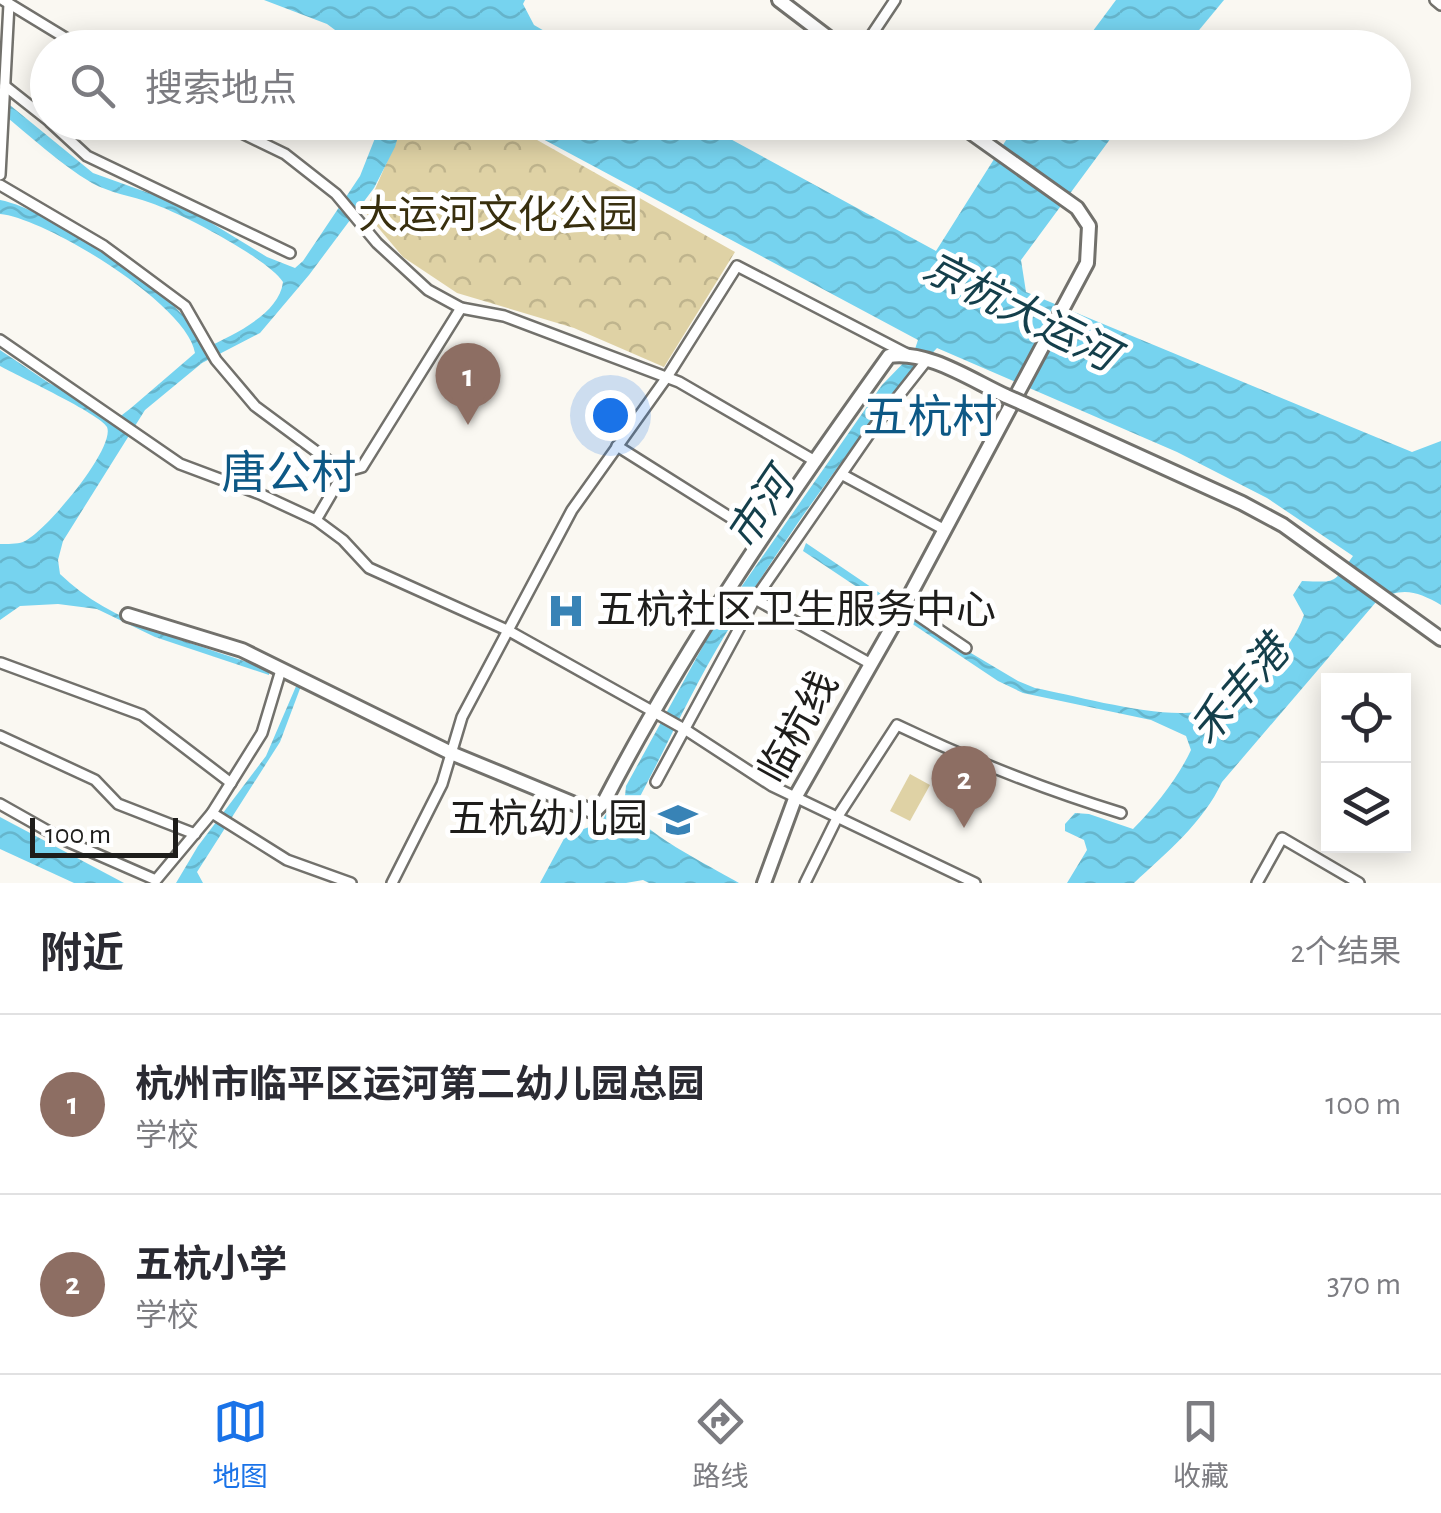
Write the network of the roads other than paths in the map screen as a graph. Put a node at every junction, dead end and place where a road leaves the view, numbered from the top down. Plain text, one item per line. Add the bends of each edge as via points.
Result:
1 (779, 0) edge
2 (895, 0) edge
3 (1435, 0) edge
4 (6, 2) edge
5 (1441, 4) edge
6 (52, 30) edge
7 (818, 30) edge
8 (875, 30) edge
9 (5, 86) junction
10 (30, 106) edge
11 (70, 140) edge
12 (256, 140) edge
13 (982, 140) edge
14 (0, 175) edge
15 (0, 185) edge
16 (290, 253) dead end
17 (461, 308) junction
18 (0, 340) edge
19 (907, 354) junction
20 (927, 360) junction
21 (667, 377) junction
22 (617, 446) junction
23 (814, 461) junction
24 (344, 472) junction
25 (843, 475) junction
26 (316, 520) junction
27 (944, 530) junction
28 (763, 538) junction
29 (755, 599) junction
30 (900, 612) junction
31 (128, 615) dead end
32 (509, 632) junction
33 (1441, 639) edge
34 (966, 648) dead end
35 (2, 663) edge
36 (871, 664) junction
37 (281, 670) junction
38 (652, 711) junction
39 (685, 729) junction
40 (0, 736) edge
41 (451, 753) junction
42 (656, 782) dead end
43 (231, 783) junction
44 (796, 796) junction
45 (0, 804) edge
46 (212, 813) junction
47 (1121, 813) dead end
48 (838, 816) junction
49 (195, 834) junction
50 (351, 883) edge
51 (392, 883) edge
52 (764, 883) edge
53 (804, 883) edge
54 (975, 883) edge
55 (1257, 883) edge
56 (1360, 883) edge

1 - 7 street
2 - 8 street
3 - 5 street
4 - 6 street
4 - 9 street
9 - 10 street
9 - 14 street
11 - 16 street via 87,156
12 - 17 street via 336,194 428,290
13 - 27 street, 临杭线 via 1068,200 1089,226 1087,263
15 - 24 street via 104,246 185,306 216,360 254,406
17 - 21 street via 504,316
17 - 24 street via 362,467
18 - 26 street via 180,464
19 - 20 street
19 - 21 street via 737,266
19 - 23 street via 889,356
20 - 25 street
20 - 33 street, bridge via 1283,525
21 - 22 street
21 - 23 street
22 - 28 street
22 - 32 street via 572,510
23 - 28 street
24 - 26 street
25 - 27 street
25 - 29 street
26 - 32 street via 370,568
27 - 30 street, 临杭线
28 - 38 street
29 - 36 street
29 - 39 street
30 - 34 street
30 - 36 street, 临杭线
31 - 37 street via 242,650
32 - 38 street
32 - 41 street via 462,718
35 - 43 street via 142,714
36 - 44 street, 临杭线
37 - 41 street
37 - 43 street via 262,733
38 - 39 street
38 - 41 street via 594,812
39 - 42 street
39 - 44 street
40 - 49 street via 95,780 118,804
41 - 51 street
43 - 46 street
44 - 48 street
44 - 52 street, 临杭线
45 - 49 street via 156,880
46 - 49 street
46 - 50 street via 287,860
47 - 48 street via 1043,789 897,726
48 - 53 street
48 - 54 street
55 - 56 street via 1282,838

